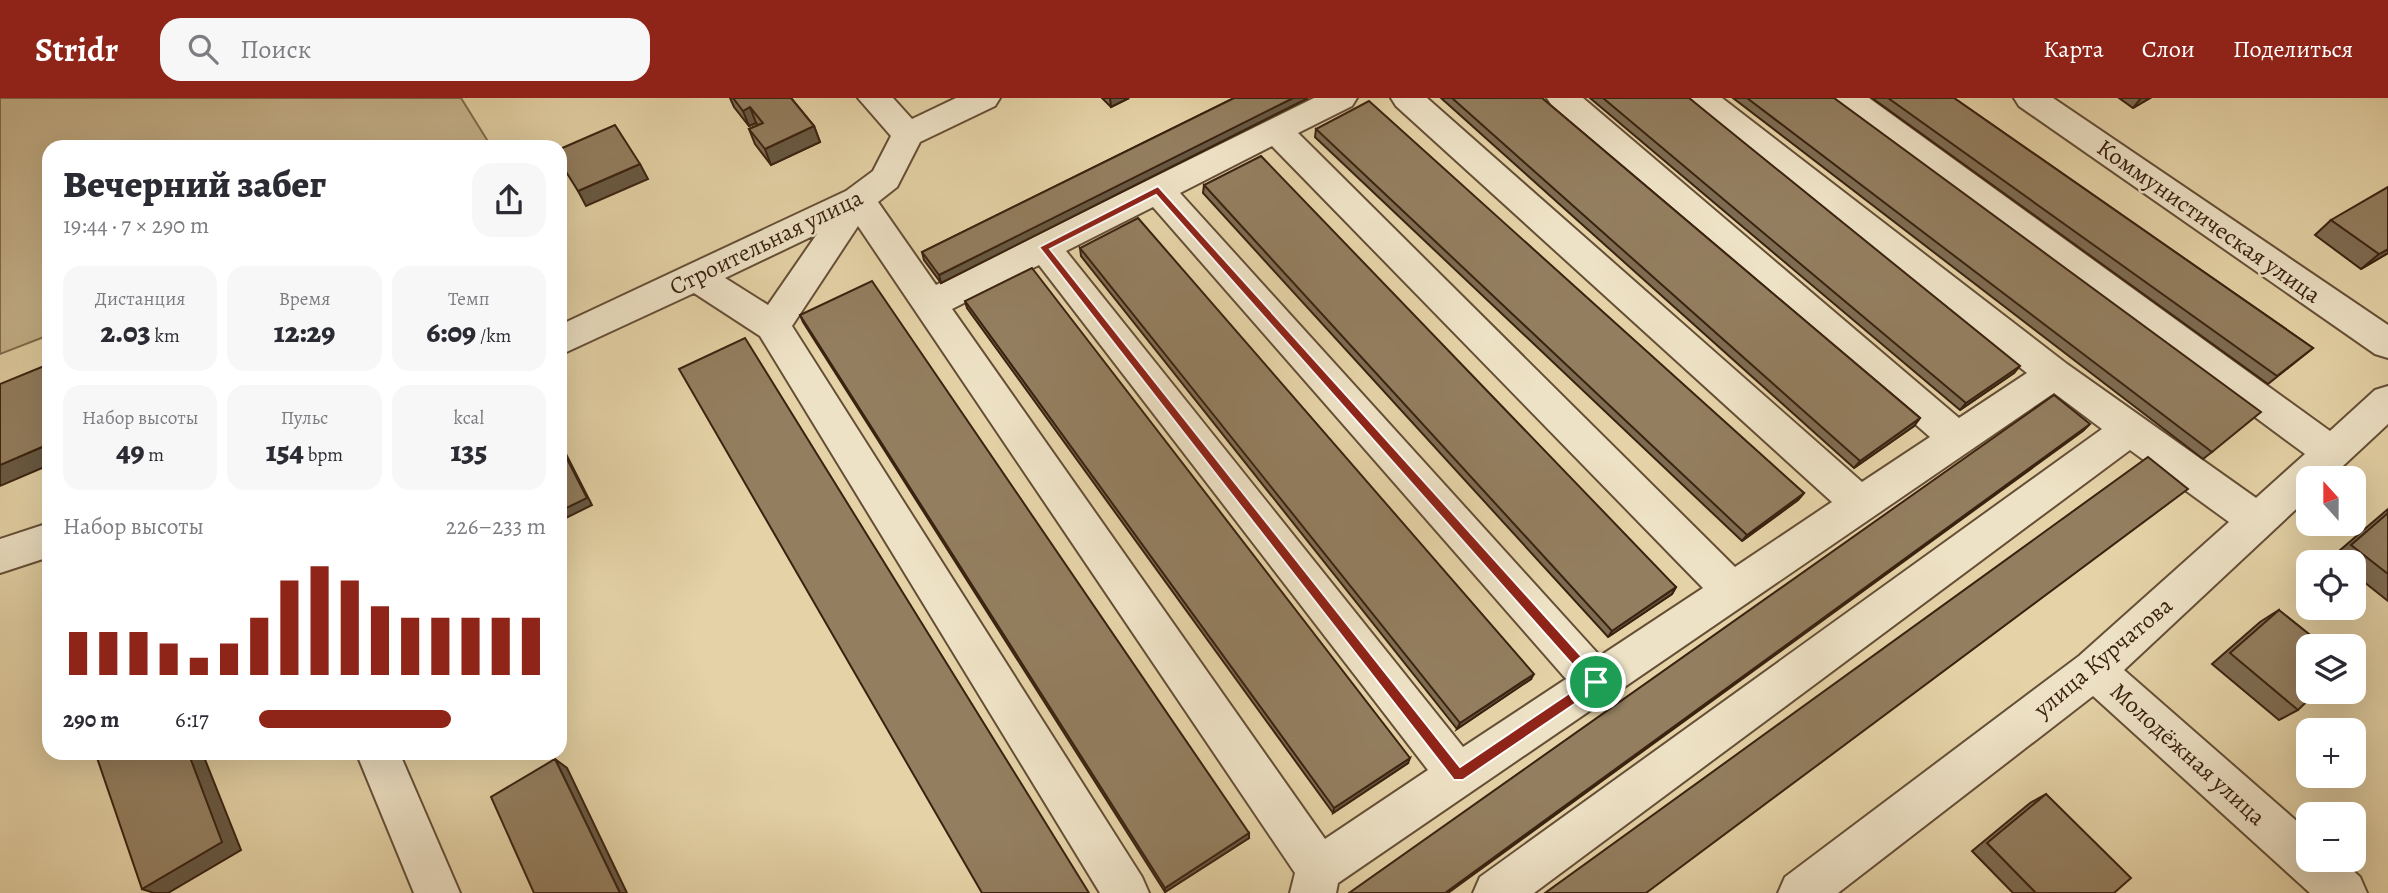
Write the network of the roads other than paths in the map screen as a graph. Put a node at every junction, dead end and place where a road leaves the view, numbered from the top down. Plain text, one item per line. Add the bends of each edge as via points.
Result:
1 (874, 98) edge
2 (984, 98) edge
3 (1341, 98) edge
4 (1407, 98) edge
5 (1563, 98) edge
6 (1701, 98) edge
7 (1847, 98) edge
8 (2030, 98) edge
9 (1276, 131) junction
10 (908, 134) junction
11 (1158, 190) junction
12 (858, 200) junction
13 (1044, 247) junction
14 (698, 278) junction
15 (930, 304) junction
16 (773, 327) junction
17 (567, 338) edge
18 (2388, 344) edge
19 (2054, 374) junction
20 (2388, 401) edge
21 (2130, 429) junction
22 (1958, 439) junction
23 (2332, 453) junction
24 (1860, 504) junction
25 (2258, 521) junction
26 (42, 542) edge
27 (0, 556) edge
28 (1732, 591) junction
29 (2094, 670) junction
30 (1596, 682) junction
31 (380, 760) edge
32 (1458, 775) junction
33 (1316, 881) edge
34 (438, 893) edge
35 (1126, 893) edge
36 (1496, 893) edge
37 (1801, 893) edge
38 (2344, 893) edge

1 - 10 street
2 - 10 street
3 - 9 street
4 - 24 street
5 - 22 street
6 - 19 street
7 - 23 street
8 - 18 street, Коммунистическая улица
9 - 11 street
9 - 28 street
10 - 12 street, Строительная улица via 886,178
11 - 13 street
11 - 30 street
12 - 14 street, Строительная улица
12 - 15 street
12 - 16 street
13 - 15 street
13 - 32 street
14 - 16 street
14 - 17 street, Строительная улица
15 - 33 street
16 - 35 street
19 - 21 street
19 - 22 street
20 - 23 street, улица Курчатова
21 - 25 street
21 - 36 street
22 - 24 street
23 - 25 street, улица Курчатова
24 - 28 street
25 - 29 street, улица Курчатова
26 - 27 street
28 - 30 street
29 - 37 street, улица Курчатова
29 - 38 street, Молодёжная улица
30 - 32 street
31 - 34 street
32 - 33 street

